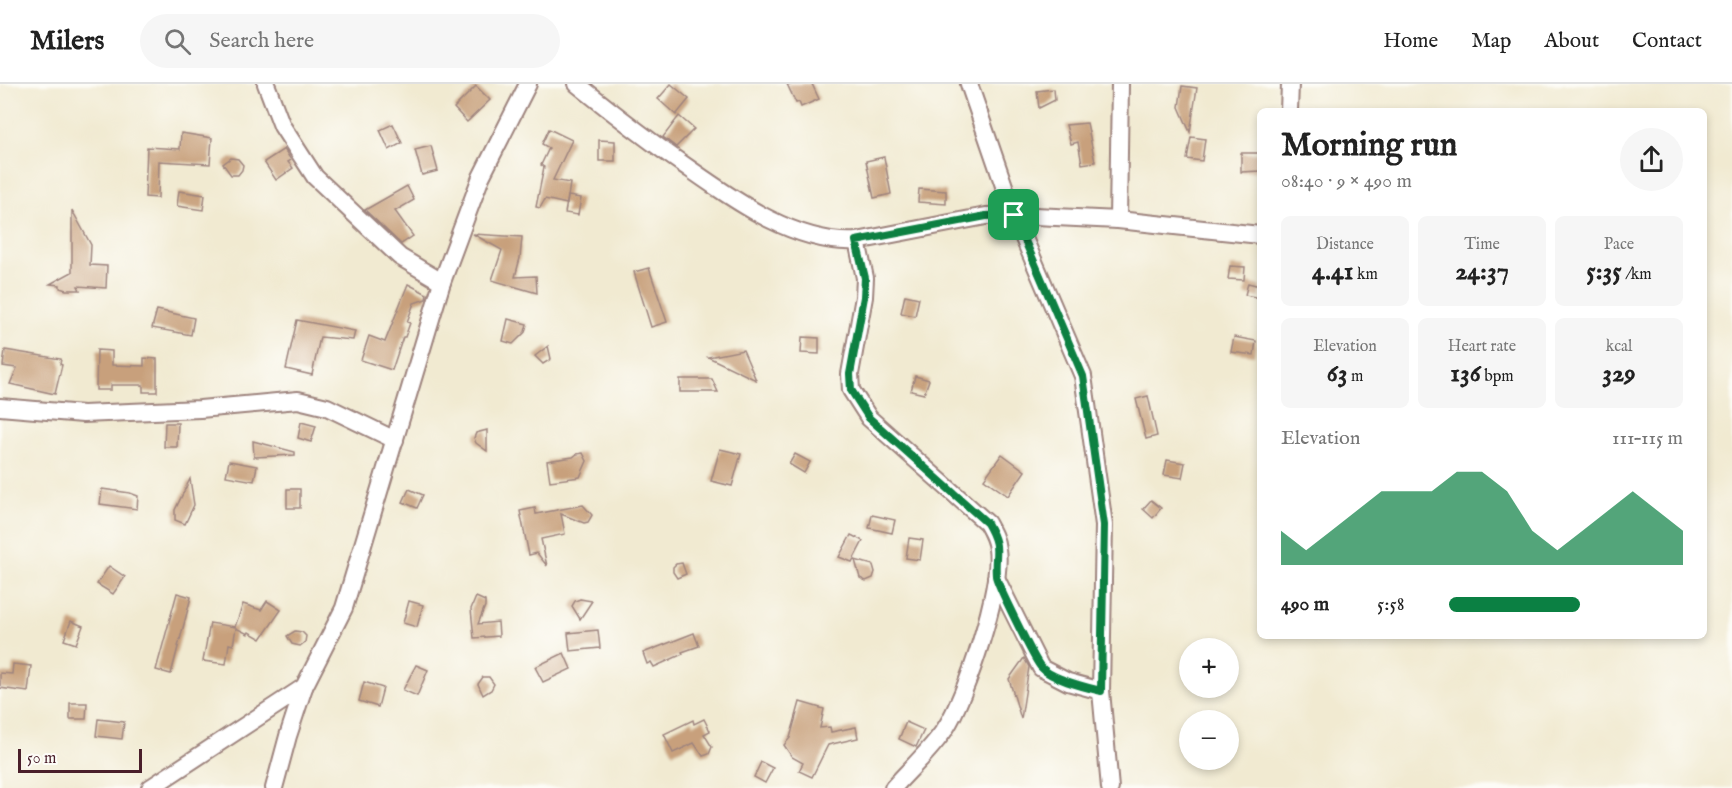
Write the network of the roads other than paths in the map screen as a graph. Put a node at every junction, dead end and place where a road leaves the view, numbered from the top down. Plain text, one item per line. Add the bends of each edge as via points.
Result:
1 (267, 84) edge
2 (528, 84) edge
3 (577, 84) edge
4 (969, 84) edge
5 (1120, 84) edge
6 (1290, 84) edge
7 (1289, 108) edge
8 (1014, 215) junction
9 (1118, 220) junction
10 (1257, 235) edge
11 (856, 241) junction
12 (442, 282) junction
13 (0, 407) edge
14 (395, 440) junction
15 (996, 578) junction
16 (304, 687) junction
17 (1101, 691) junction
18 (150, 788) edge
19 (274, 788) edge
20 (893, 788) edge
21 (1110, 788) edge

1 - 12 street via 282,126 315,177 400,257
2 - 12 street via 481,177
3 - 11 street via 742,206 819,238
4 - 8 street
5 - 9 street
6 - 7 street
8 - 9 street
8 - 11 street via 986,216
8 - 17 street via 1083,376 1104,525
9 - 10 street
11 - 15 street via 865,278 851,390 869,418 987,523 998,551
12 - 14 street
13 - 14 street via 83,414 297,400 327,407
14 - 16 street via 344,608
15 - 17 street via 1041,668 1068,682
15 - 20 street via 982,639 952,716 944,731
16 - 18 street
16 - 19 street
17 - 21 street

